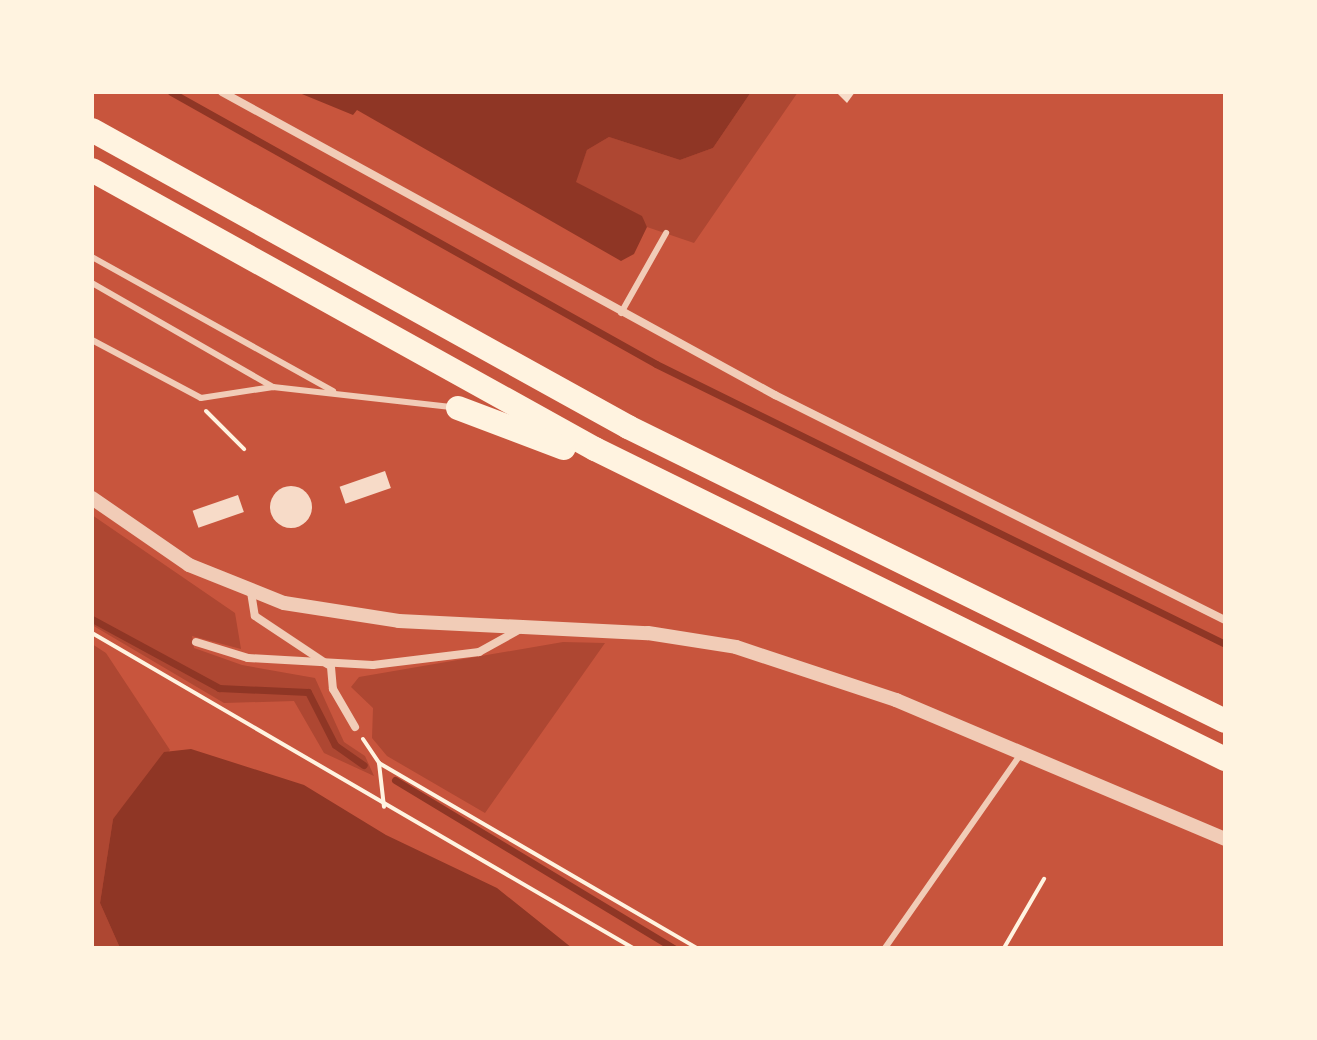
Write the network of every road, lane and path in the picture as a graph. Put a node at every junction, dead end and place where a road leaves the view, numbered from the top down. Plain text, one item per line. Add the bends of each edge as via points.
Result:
1 (222, 92) edge
2 (92, 130) edge
3 (92, 170) edge
4 (666, 233) dead end
5 (92, 257) edge
6 (92, 283) edge
7 (621, 313) junction
8 (92, 340) edge
9 (273, 387) junction
10 (337, 393) junction
11 (192, 396) junction
12 (458, 408) joint
13 (244, 449) dead end
14 (92, 498) edge
15 (722, 515) junction
16 (251, 592) junction
17 (1225, 620) edge
18 (526, 626) junction
19 (92, 633) edge
20 (196, 642) dead end
21 (331, 667) junction
22 (1225, 721) edge
23 (355, 727) joint
24 (1021, 754) junction
25 (1225, 759) edge
26 (379, 763) junction
27 (384, 807) junction
28 (1225, 839) edge
29 (1044, 879) dead end
30 (633, 948) edge
31 (697, 948) edge
32 (885, 948) edge
33 (1004, 948) edge

1 - 7 street
2 - 22 highway via 628,427
3 - 15 highway
4 - 7 lane
5 - 10 lane
6 - 9 lane
7 - 17 street
8 - 11 lane
9 - 10 lane
9 - 11 lane
10 - 12 lane
11 - 13 path
12 - 15 highway
14 - 16 street via 189,565
15 - 25 highway
16 - 18 street via 334,614
16 - 21 street via 255,616
18 - 21 street via 479,652
18 - 24 street via 648,633 777,658
19 - 27 path
20 - 21 street via 248,658
21 - 23 street via 333,689
23 - 26 path
24 - 28 street
24 - 32 lane
26 - 27 path
26 - 31 path
27 - 30 path
29 - 33 path

